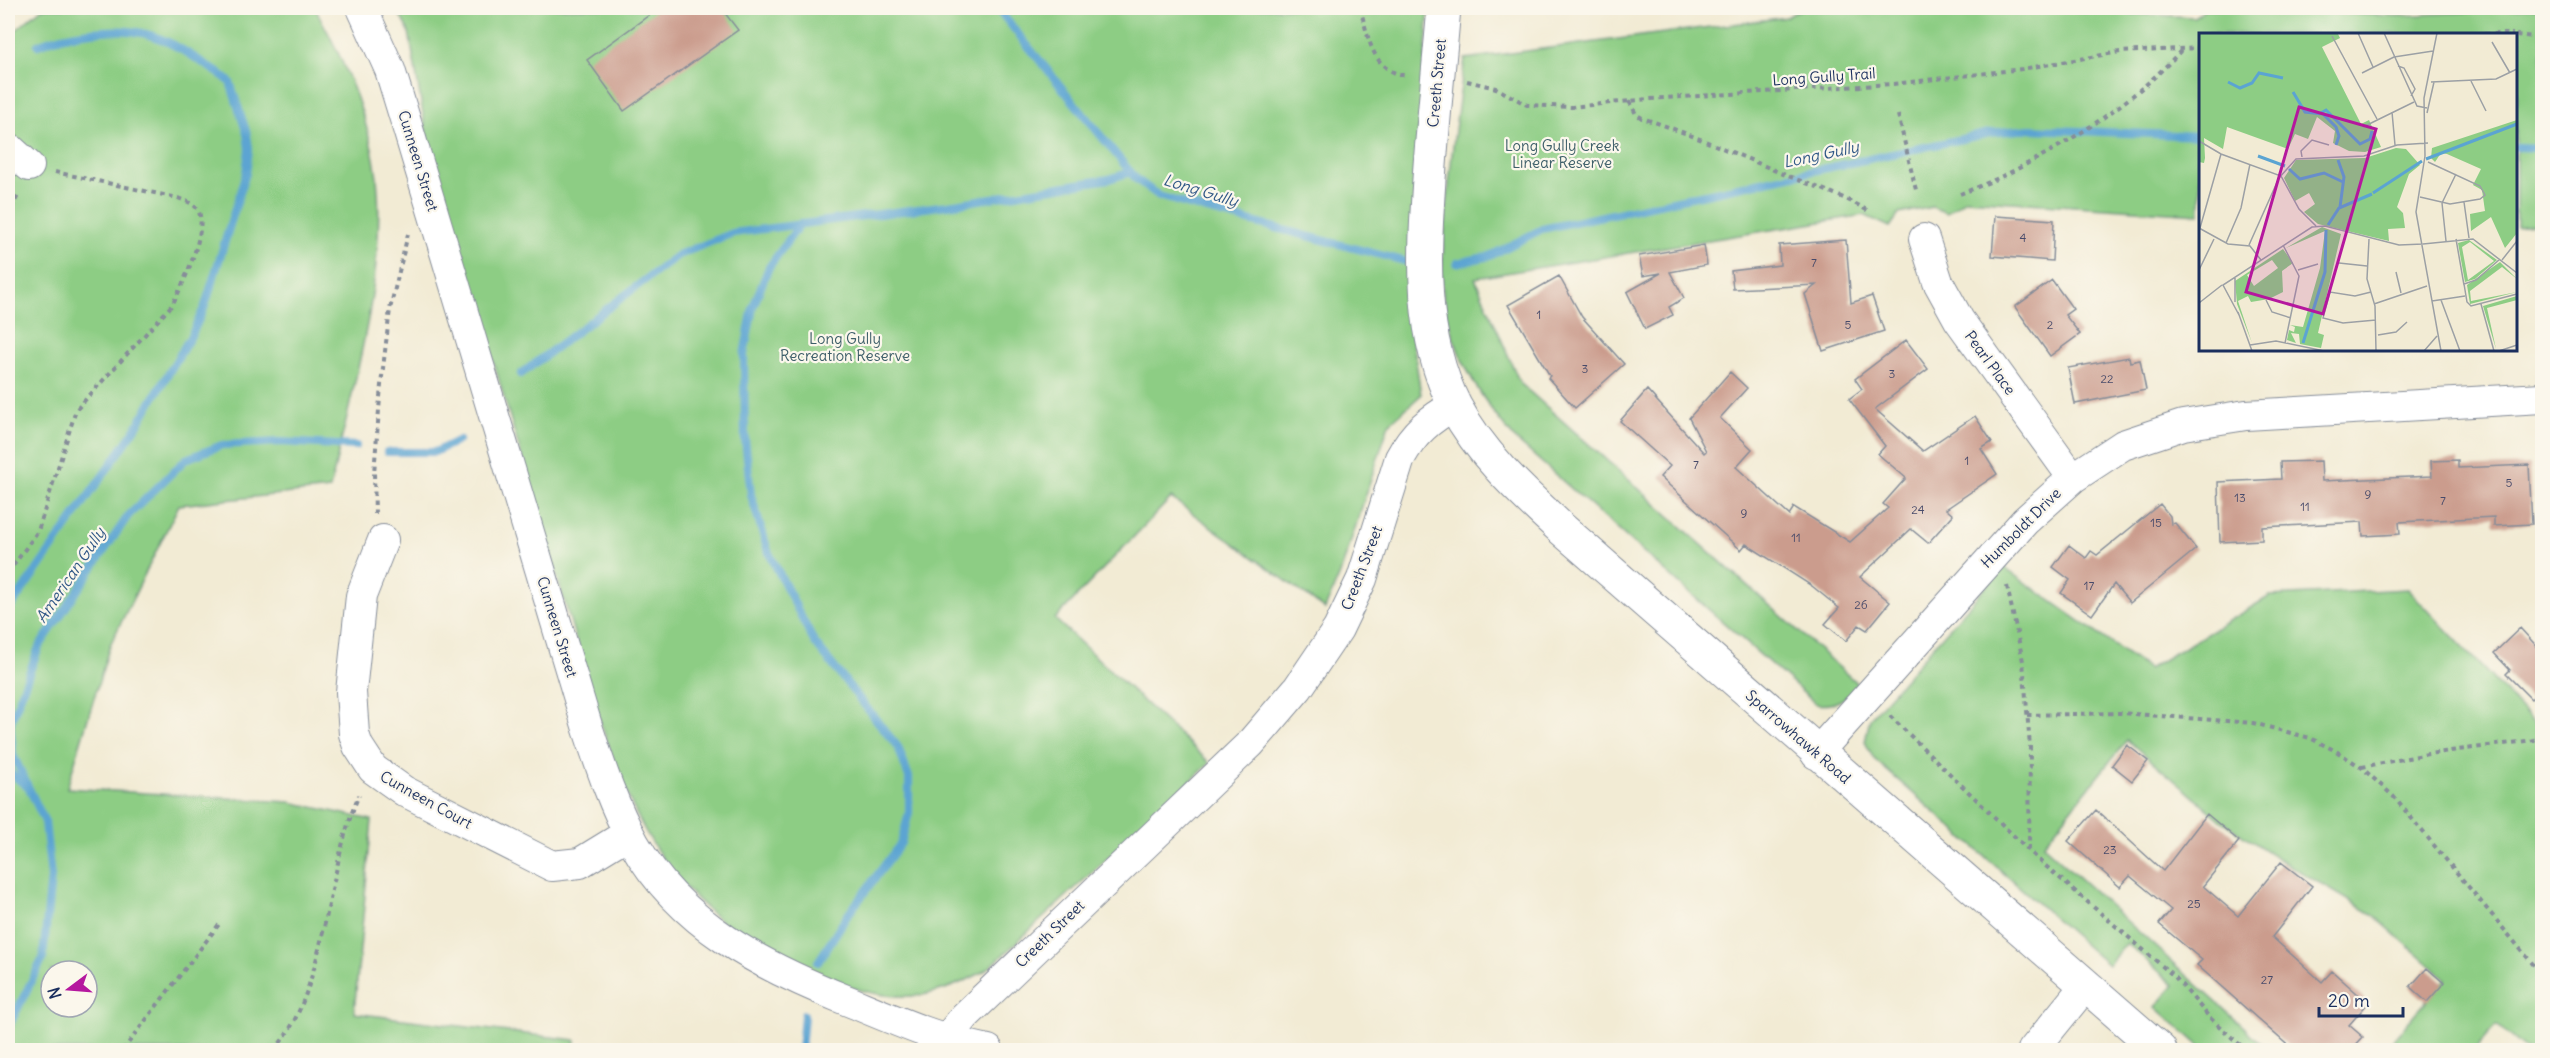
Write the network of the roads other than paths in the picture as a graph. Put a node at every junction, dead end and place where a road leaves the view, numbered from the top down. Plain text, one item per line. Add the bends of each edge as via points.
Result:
1 (362, 8) edge
2 (1443, 8) edge
3 (1924, 238) dead end
4 (2542, 398) edge
5 (1455, 405) junction
6 (2073, 478) junction
7 (382, 540) road end
8 (1816, 754) junction
9 (629, 833) junction
10 (2085, 986) junction
11 (945, 1045) edge
12 (988, 1050) edge
13 (2033, 1050) edge
14 (2160, 1050) edge

1 - 9 street, Cunneen Street via 390,70 573,682
2 - 5 main road, Creeth Street via 1425,293 1432,342
3 - 6 street, Pearl Place via 1938,282 1959,320
4 - 6 street, Humboldt Drive via 2216,419 2183,425 2123,446
5 - 8 main road, Sparrowhawk Road via 1485,452 1524,494
5 - 11 street, Creeth Street via 1422,426 1407,445 1362,579 1338,629 1298,688 1250,744 964,1016
6 - 8 street, Humboldt Drive via 2025,520
7 - 9 street, Cunneen Court via 362,596 351,692 354,734 373,770 404,791 552,866 580,863
8 - 10 main road, Sparrowhawk Road
9 - 11 street, Cunneen Street via 679,903 735,947
10 - 13 street
10 - 14 main road, Sparrowhawk Road
11 - 12 street, Cunneen Street

